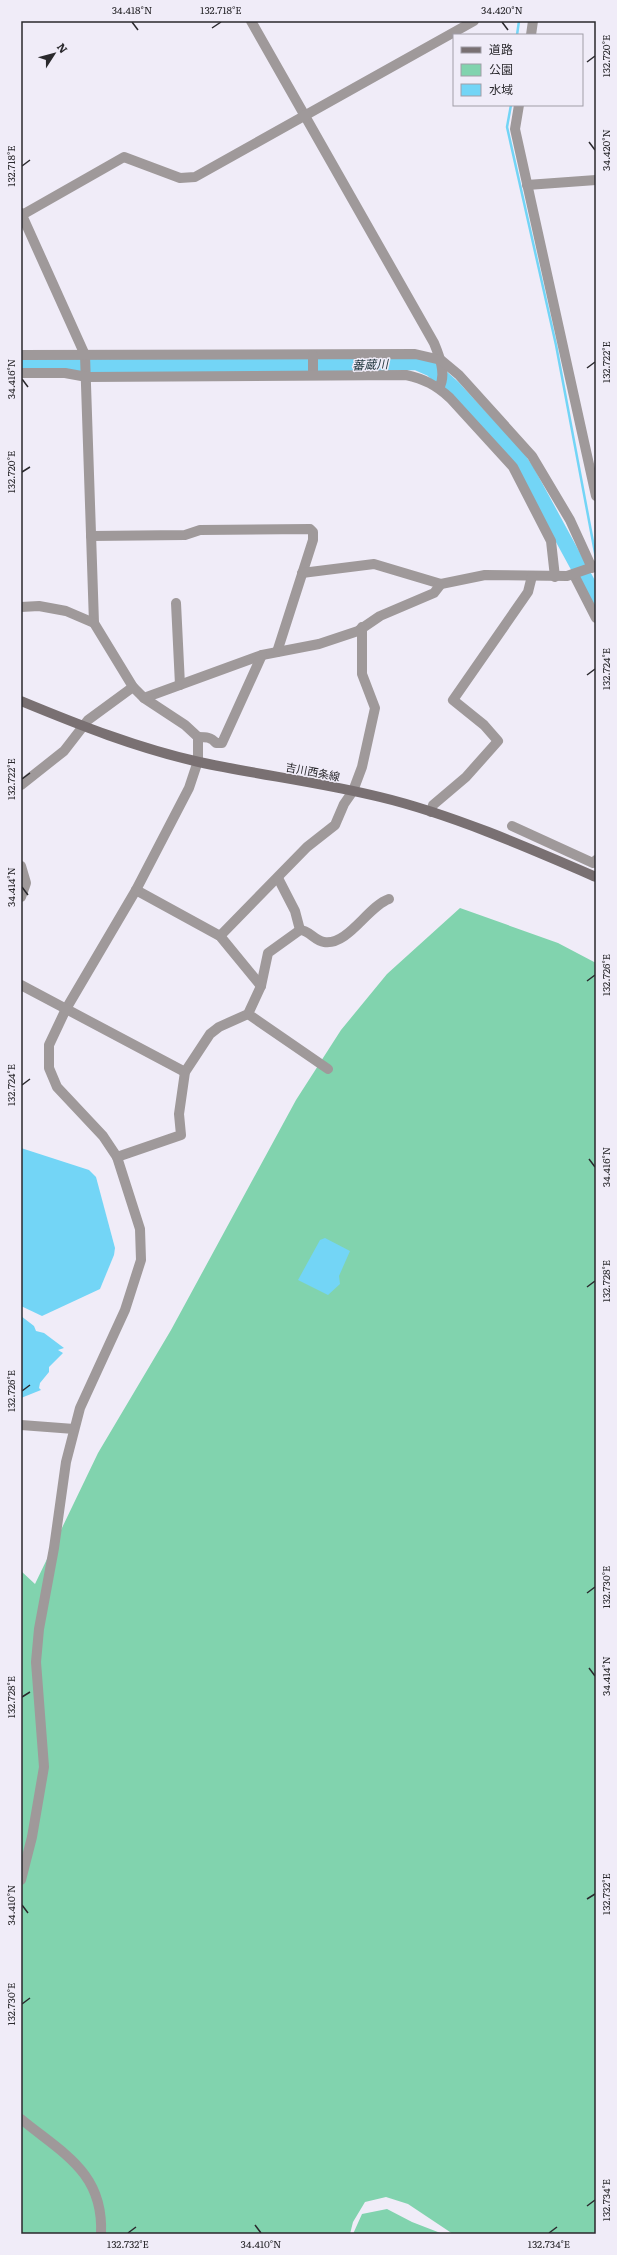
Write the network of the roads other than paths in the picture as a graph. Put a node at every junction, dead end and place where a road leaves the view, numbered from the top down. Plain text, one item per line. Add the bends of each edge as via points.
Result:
1 (251, 21) edge
2 (474, 21) edge
3 (533, 21) edge
4 (530, 34) edge
5 (519, 106) edge
6 (306, 116) junction
7 (596, 180) edge
8 (527, 185) junction
9 (21, 214) edge
10 (21, 355) edge
11 (85, 355) junction
12 (313, 356) junction
13 (441, 361) junction
14 (21, 373) edge
15 (313, 374) junction
16 (86, 375) junction
17 (440, 386) junction
18 (596, 496) edge
19 (91, 536) junction
20 (594, 567) edge
21 (302, 573) junction
22 (575, 574) junction
23 (532, 576) junction
24 (555, 577) junction
25 (441, 584) junction
26 (176, 603) dead end
27 (21, 607) edge
28 (596, 618) edge
29 (94, 623) junction
30 (362, 627) junction
31 (277, 652) junction
32 (262, 655) junction
33 (180, 685) junction
34 (133, 688) junction
35 (144, 698) junction
36 (21, 701) edge
37 (82, 726) junction
38 (198, 737) junction
39 (198, 762) junction
40 (21, 785) edge
41 (353, 791) junction
42 (431, 812) junction
43 (512, 826) dead end
44 (564, 850) junction
45 (558, 860) junction
46 (596, 860) edge
47 (21, 866) edge
48 (596, 877) edge
49 (278, 878) junction
50 (136, 890) junction
51 (21, 897) edge
52 (389, 899) dead end
53 (300, 930) junction
54 (220, 936) junction
55 (21, 985) edge
56 (261, 986) junction
57 (66, 1010) junction
58 (248, 1014) junction
59 (328, 1068) dead end
60 (185, 1072) junction
61 (117, 1157) junction
62 (21, 1426) edge
63 (74, 1429) junction
64 (21, 1880) edge
65 (21, 2119) edge
66 (101, 2234) edge

1 - 6 street
2 - 6 street
3 - 4 street
5 - 8 street via 515,129
6 - 9 street via 195,177 180,178 124,157
6 - 13 street via 434,343
7 - 8 street
8 - 18 street
9 - 11 street
10 - 11 street
11 - 12 street
11 - 16 street
12 - 13 street via 415,354
12 - 15 street
13 - 17 street
13 - 20 street via 459,375 532,456
14 - 16 street
15 - 16 street
15 - 17 street via 406,375
16 - 19 street
17 - 24 street via 513,467 551,541
19 - 21 street via 185,535 200,530 310,529 313,532 313,540
19 - 29 street
20 - 22 street
21 - 25 street via 374,564
21 - 31 street
22 - 24 street
22 - 28 street
23 - 24 street
23 - 25 street via 485,575
23 - 42 street via 528,592 452,700 484,725 498,741 466,777 433,805
25 - 30 street via 434,593 380,616
26 - 33 street
27 - 29 street via 39,606 66,611
29 - 34 street
30 - 31 street via 358,631 319,644
30 - 41 street via 362,674 375,708 362,767
31 - 32 street
32 - 33 street
32 - 38 street via 222,743
33 - 35 street
34 - 35 street
34 - 37 street
35 - 38 street via 185,725
36 - 37 main road, 吉川西条線
37 - 39 main road, 吉川西条線
37 - 40 street via 64,751
38 - 39 street
39 - 41 main road, 吉川西条線
39 - 50 street via 190,788
41 - 42 main road, 吉川西条線
41 - 49 street via 335,825 307,847
42 - 45 main road, 吉川西条線
43 - 44 street
44 - 45 street
44 - 46 street via 594,863
45 - 48 main road, 吉川西条線
47 - 51 street via 26,883
49 - 53 street via 295,911
49 - 54 street
50 - 54 street
50 - 57 street
52 - 53 street via 373,907 352,930 331,942 316,939
53 - 56 street via 268,953
54 - 56 street
55 - 57 street
56 - 58 street
57 - 60 street
57 - 61 street via 49,1045 48,1057 53,1078 63,1094 103,1136
58 - 59 street
58 - 60 street via 219,1027 210,1034
60 - 61 street via 179,1114 181,1135
61 - 63 street via 140,1229 141,1260 125,1310 80,1408
62 - 63 street
63 - 64 street via 66,1462 39,1629 36,1662 44,1767 32,1837
65 - 66 street via 66,2153 82,2170 98,2202

